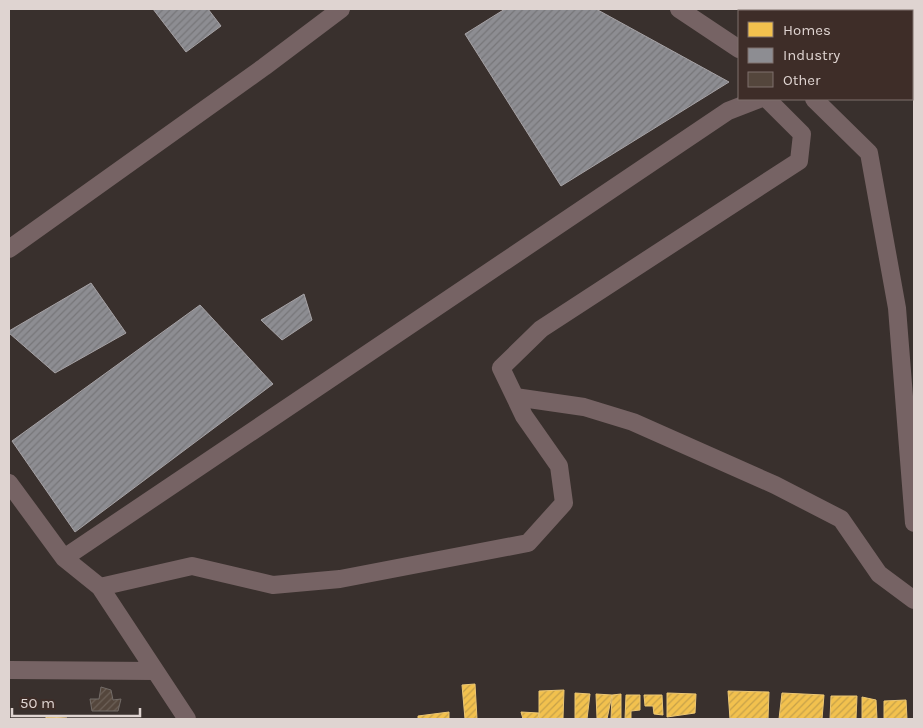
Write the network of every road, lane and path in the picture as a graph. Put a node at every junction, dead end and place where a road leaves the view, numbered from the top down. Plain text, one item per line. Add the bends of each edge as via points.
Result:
1 (341, 9) edge
2 (679, 9) edge
3 (738, 47) edge
4 (756, 100) edge
5 (767, 100) edge
6 (815, 100) edge
7 (9, 249) edge
8 (515, 397) junction
9 (9, 483) edge
10 (914, 523) edge
11 (64, 558) junction
12 (100, 587) junction
13 (914, 600) edge
14 (9, 670) edge
15 (155, 670) junction
16 (186, 719) edge

1 - 7 street
2 - 3 street
4 - 11 street via 728,111
5 - 8 street via 802,134 799,161 541,329 501,368
6 - 10 street via 869,153 897,308
8 - 12 street via 524,416 559,466 564,503 528,544 340,579 273,585 192,566
8 - 13 street via 584,407 633,422 775,485 841,520 878,574
9 - 11 street
11 - 12 street
12 - 15 street
14 - 15 street
15 - 16 street

